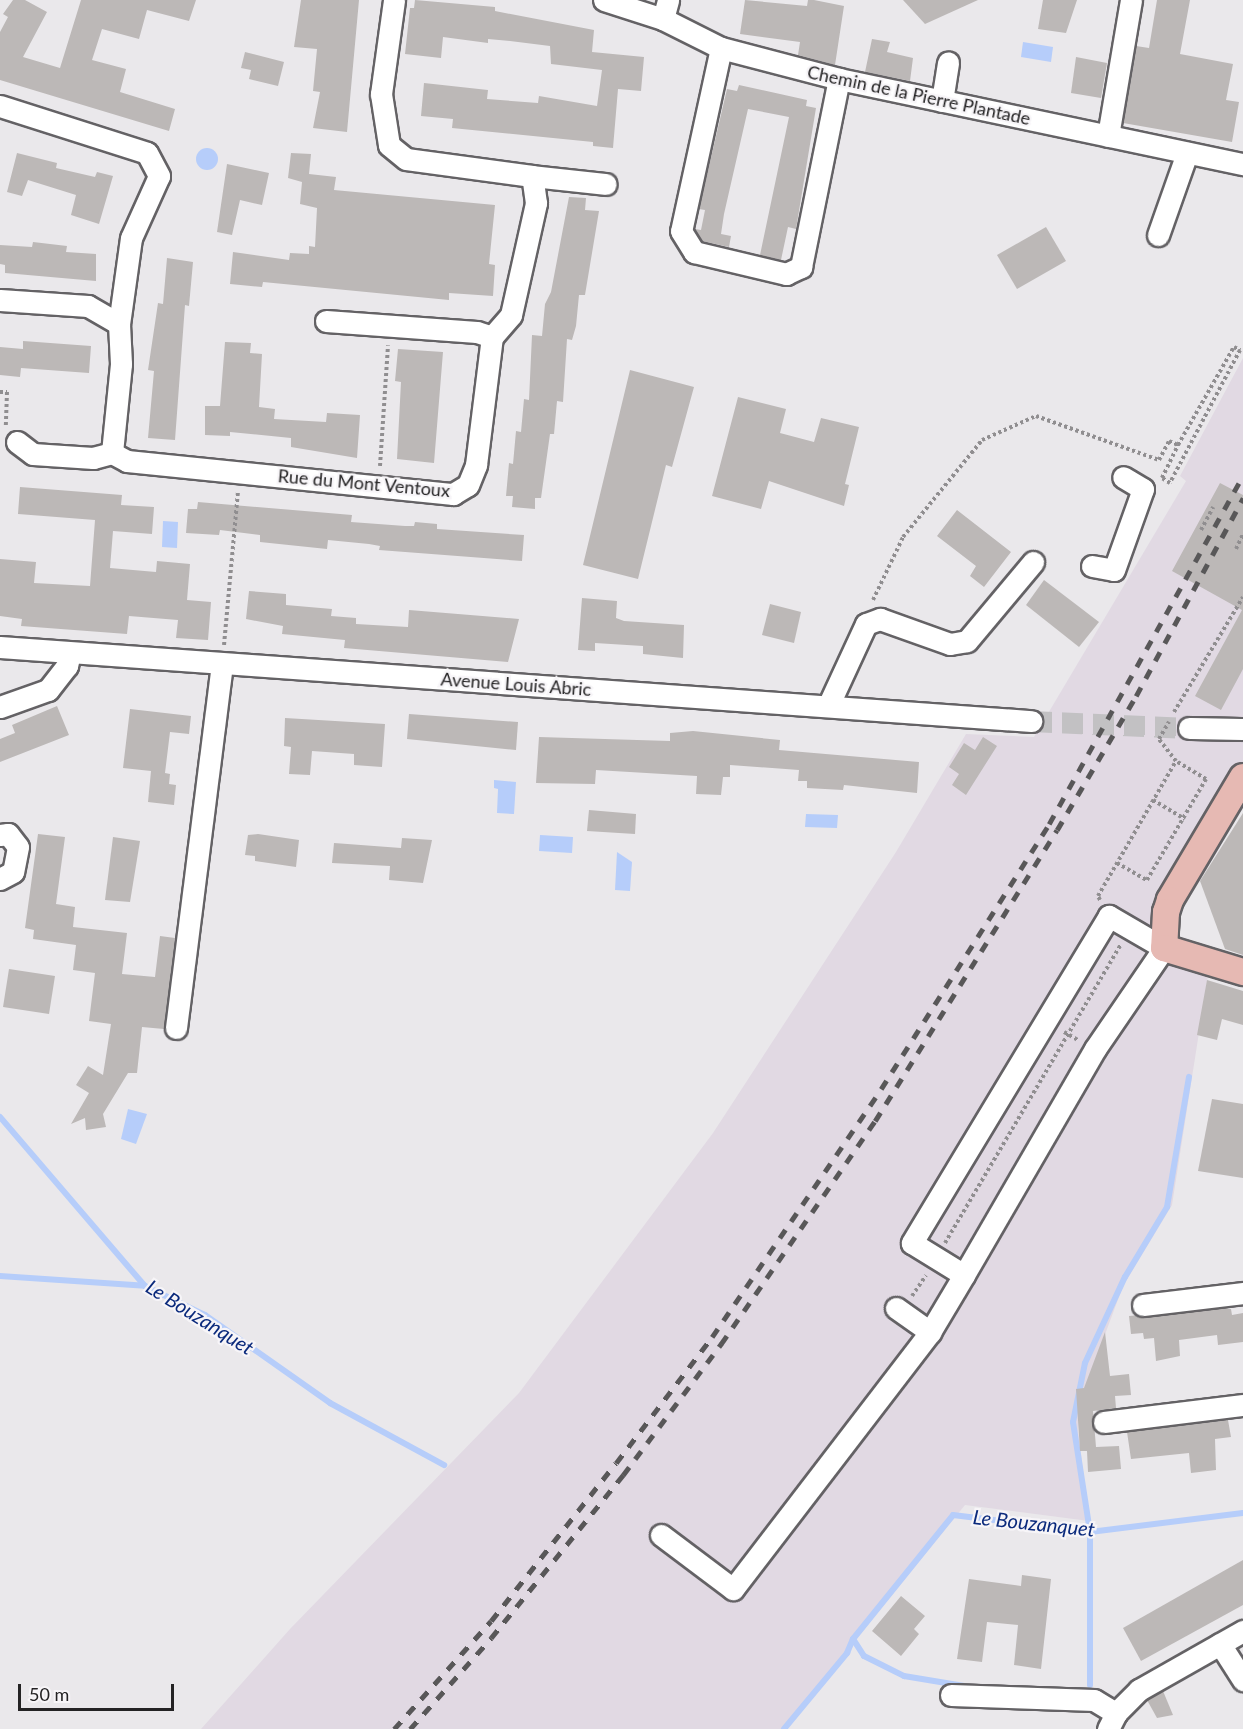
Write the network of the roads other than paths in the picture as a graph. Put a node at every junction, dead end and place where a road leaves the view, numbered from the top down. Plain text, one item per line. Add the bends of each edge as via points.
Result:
1 (394, 0) edge
2 (604, 0) edge
3 (1131, 0) edge
4 (665, 9) edge
5 (721, 48) junction
6 (948, 62) dead end
7 (839, 79) junction
8 (942, 101) junction
9 (0, 106) edge
10 (1108, 136) junction
11 (1186, 153) junction
12 (1243, 164) edge
13 (532, 176) junction
14 (606, 184) dead end
15 (1158, 235) dead end
16 (0, 300) edge
17 (326, 321) dead end
18 (119, 324) junction
19 (492, 337) junction
20 (17, 442) road end
21 (112, 453) junction
22 (1123, 477) dead end
23 (1033, 562) dead end
24 (1092, 566) dead end
25 (0, 646) edge
26 (70, 653) junction
27 (222, 665) junction
28 (829, 704) junction
29 (0, 707) edge
30 (1031, 721) tunnel mouth
31 (1189, 728) tunnel mouth
32 (1243, 729) edge
33 (1243, 777) edge
34 (0, 835) edge
35 (0, 879) edge
36 (1164, 948) junction
37 (1243, 972) edge
38 (176, 1028) dead end
39 (964, 1275) junction
40 (1243, 1293) edge
41 (1143, 1305) dead end
42 (899, 1310) road end
43 (930, 1332) junction
44 (1243, 1405) edge
45 (1104, 1422) dead end
46 (662, 1535) dead end
47 (1243, 1631) edge
48 (1220, 1644) junction
49 (1243, 1680) edge
50 (951, 1695) dead end
51 (1112, 1721) edge

1 - 13 street via 381,94 388,145 406,159
2 - 4 street, Chemin de la Pierre Plantade
3 - 10 street
4 - 5 street, Chemin de la Pierre Plantade
5 - 7 street, Chemin de la Pierre Plantade
5 - 7 street via 681,231 694,252 786,274 801,267
6 - 8 street
7 - 8 street, Chemin de la Pierre Plantade
8 - 10 street, Chemin de la Pierre Plantade
9 - 18 street via 147,153 159,176 131,238
10 - 11 street, Chemin de la Pierre Plantade
11 - 12 street, Chemin de la Pierre Plantade
11 - 15 street
13 - 14 street
13 - 19 street via 536,203 512,315
16 - 18 street via 88,306
17 - 19 street via 477,332
18 - 21 street via 121,364
19 - 21 street, Rue du Mont Ventoux via 476,465 468,486 453,494 127,461
20 - 21 street via 33,454 93,458
22 - 24 street via 1143,489 1114,570
23 - 28 street via 968,641 950,644 880,619 866,624
25 - 26 street, Avenue Louis Abric
26 - 27 street, Avenue Louis Abric
26 - 29 street via 67,666 48,690
27 - 28 street, Avenue Louis Abric
27 - 38 street
28 - 30 street, Avenue Louis Abric via 851,709
31 - 32 street
33 - 36 main road via 1170,900
34 - 35 street via 8,834 18,848 13,872
36 - 37 main road
36 - 39 street via 1095,1049
36 - 39 street via 1109,916 912,1244
39 - 43 street
40 - 41 street
42 - 43 street
43 - 46 street via 733,1588
44 - 45 street
47 - 48 street
48 - 49 street
48 - 51 street via 1139,1690
50 - 51 street via 1094,1700

